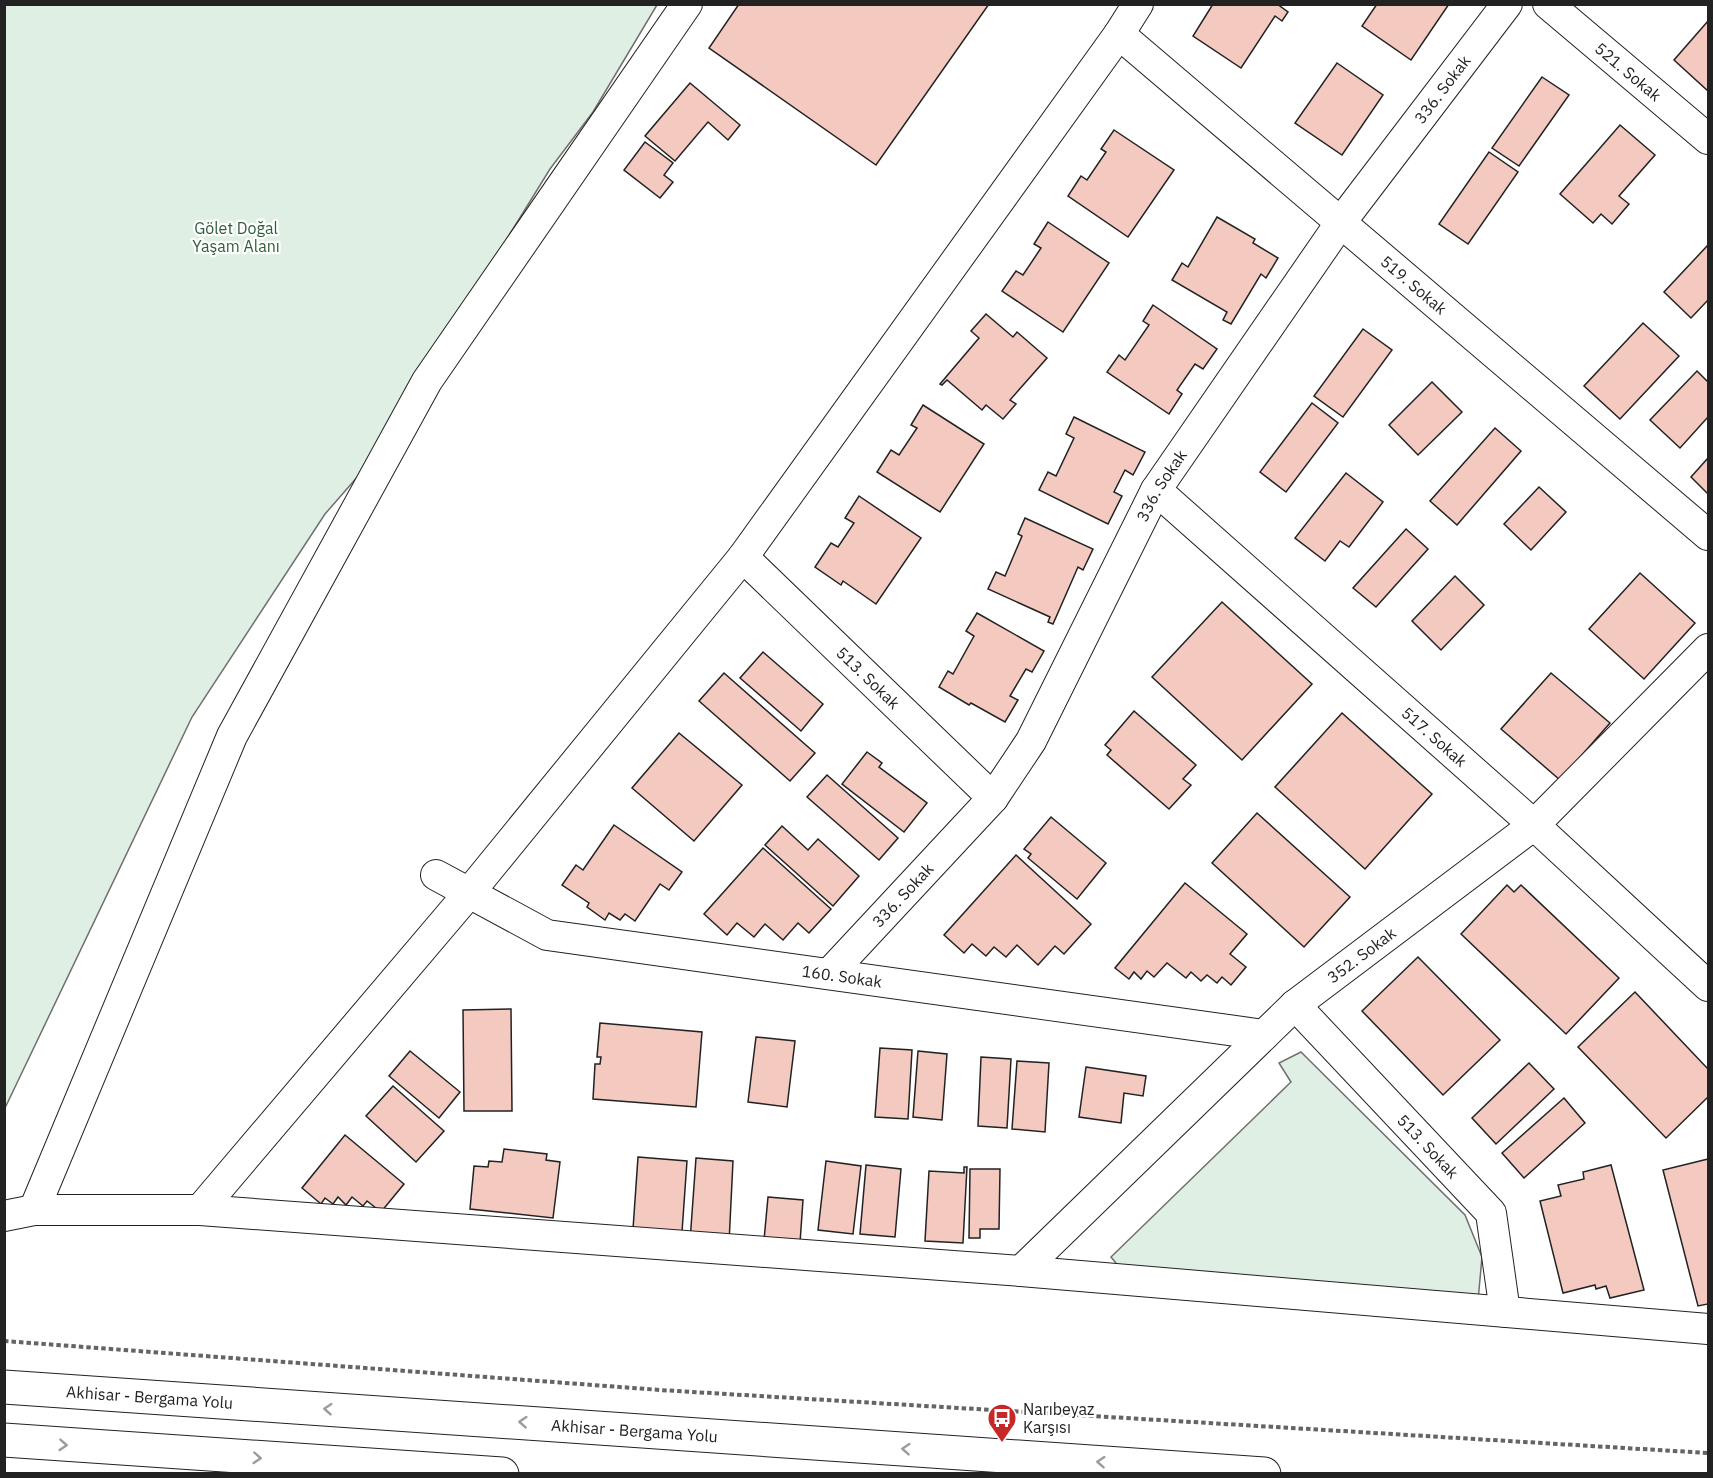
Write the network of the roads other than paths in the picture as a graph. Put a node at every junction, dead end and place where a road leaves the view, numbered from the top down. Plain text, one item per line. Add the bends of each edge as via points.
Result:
1 (687, 4) edge
2 (1138, 4) edge
3 (1508, 4) edge
4 (1548, 4) edge
5 (1119, 34) junction
6 (1708, 140) edge
7 (1341, 222) junction
8 (1156, 490) junction
9 (1708, 535) edge
10 (743, 557) junction
11 (1708, 649) edge
12 (993, 798) junction
13 (1534, 825) junction
14 (436, 875) dead end
15 (469, 893) junction
16 (829, 974) junction
17 (1708, 986) edge
18 (1295, 1005) junction
19 (1264, 1035) junction
20 (34, 1210) junction
21 (200, 1210) junction
22 (4, 1216) edge
23 (1021, 1271) junction
24 (1505, 1312) junction
25 (1708, 1329) edge
26 (4, 1387) edge
27 (4, 1440) edge
28 (502, 1473) edge
29 (1264, 1473) edge

1 - 20 street via 427,381 232,736
2 - 5 street
3 - 7 street, 336. Sokak
4 - 6 street, 521. Sokak
5 - 7 street, 519. Sokak
5 - 10 street
7 - 8 street, 336. Sokak
7 - 9 street, 519. Sokak
8 - 12 street, 336. Sokak via 1031,741
8 - 13 street, 517. Sokak
10 - 12 street, 513. Sokak
10 - 15 street
11 - 13 street, 352. Sokak
12 - 16 street, 336. Sokak
13 - 17 street, 517. Sokak
13 - 18 street, 352. Sokak
14 - 15 street, 160. Sokak
15 - 16 street, 160. Sokak via 547,935
15 - 21 street
16 - 19 street, 160. Sokak
18 - 19 street, 352. Sokak
18 - 24 street, 513. Sokak via 1491,1213
19 - 23 street, 352. Sokak
20 - 21 street
20 - 22 street
21 - 23 street
23 - 24 street
24 - 25 street
29 -> 26 main road, Akhisar - Bergama Yolu
27 -> 28 main road

